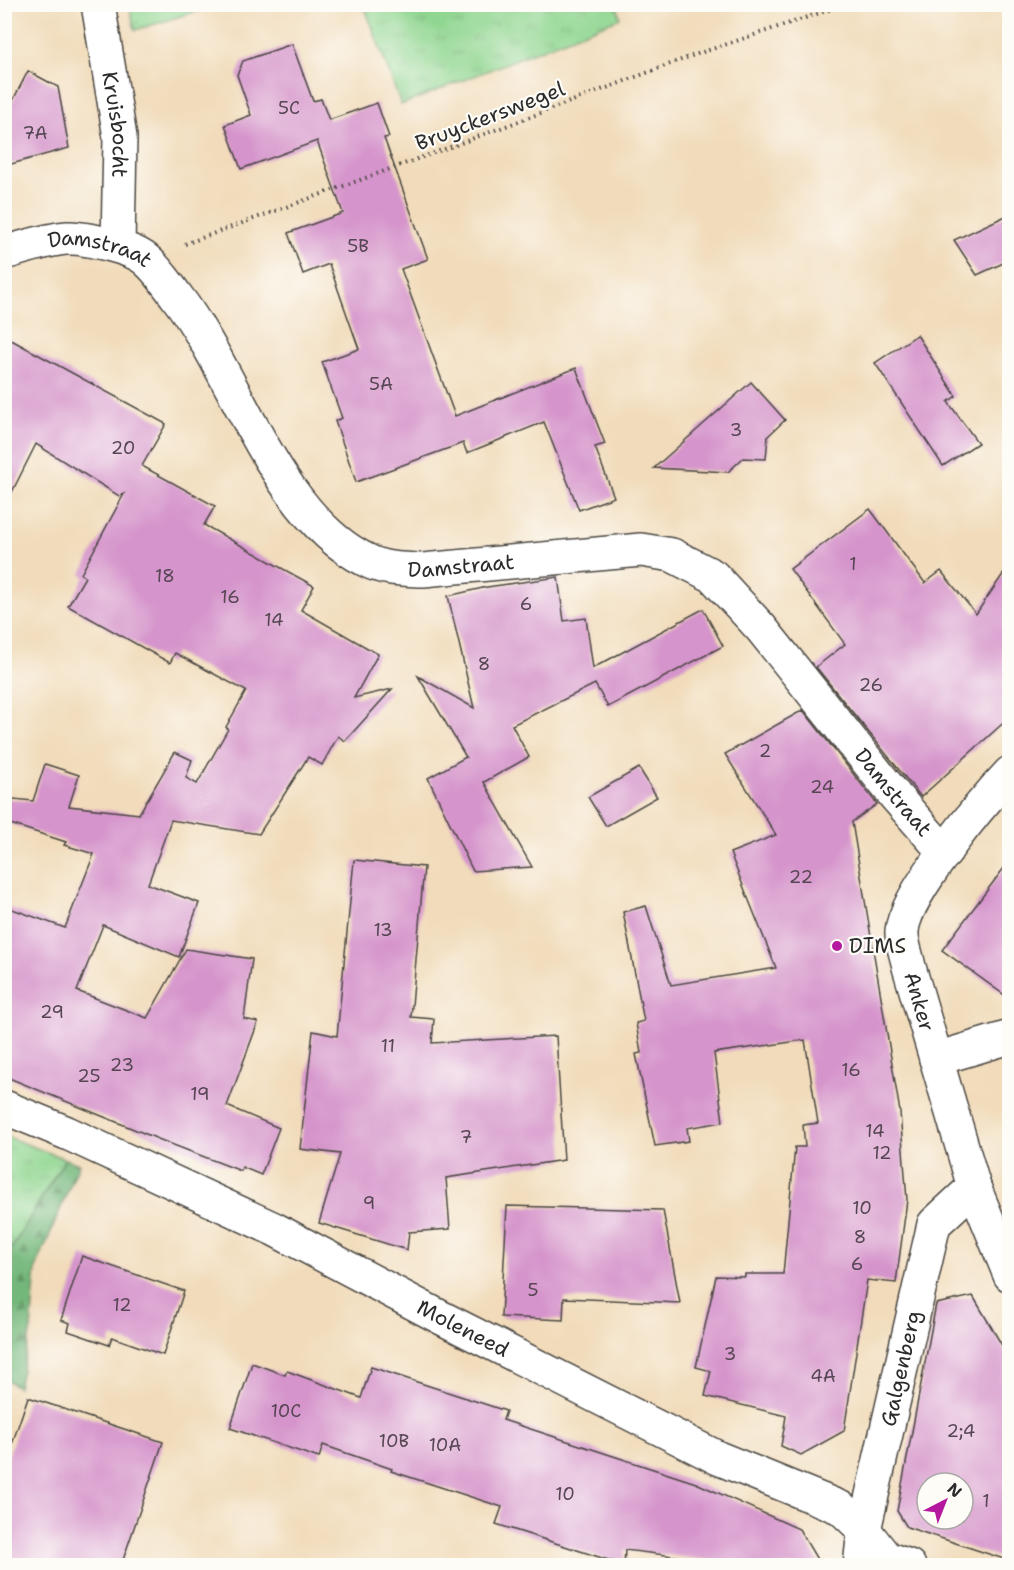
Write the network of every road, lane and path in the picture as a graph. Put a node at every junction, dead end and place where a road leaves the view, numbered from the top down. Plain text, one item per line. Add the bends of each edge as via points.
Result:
1 (98, 4) edge
2 (847, 4) edge
3 (4, 252) edge
4 (131, 252) junction
5 (1010, 773) edge
6 (945, 853) junction
7 (1010, 1037) edge
8 (936, 1059) junction
9 (4, 1107) edge
10 (974, 1187) junction
11 (1010, 1275) edge
12 (864, 1530) junction
13 (860, 1566) edge
14 (909, 1566) edge

1 - 4 street, Kruisbocht via 120,137
2 - 4 path, Bruyckerswegel via 694,55 461,143
3 - 4 street, Damstraat via 67,238
4 - 6 street, Damstraat via 190,315 279,473 305,509 339,545 367,561 392,569 423,570 641,550 672,555 693,565 713,576 761,628
5 - 6 street, Anker
6 - 8 street, Anker via 921,884 902,931
7 - 8 street
8 - 10 street, Anker
9 - 12 street, Moleneed via 274,1229 718,1458 841,1508
10 - 11 street, Anker
10 - 12 street, Galgenberg via 934,1224
12 - 13 street, Galgenberg
12 - 14 street, Moleneed via 885,1558

